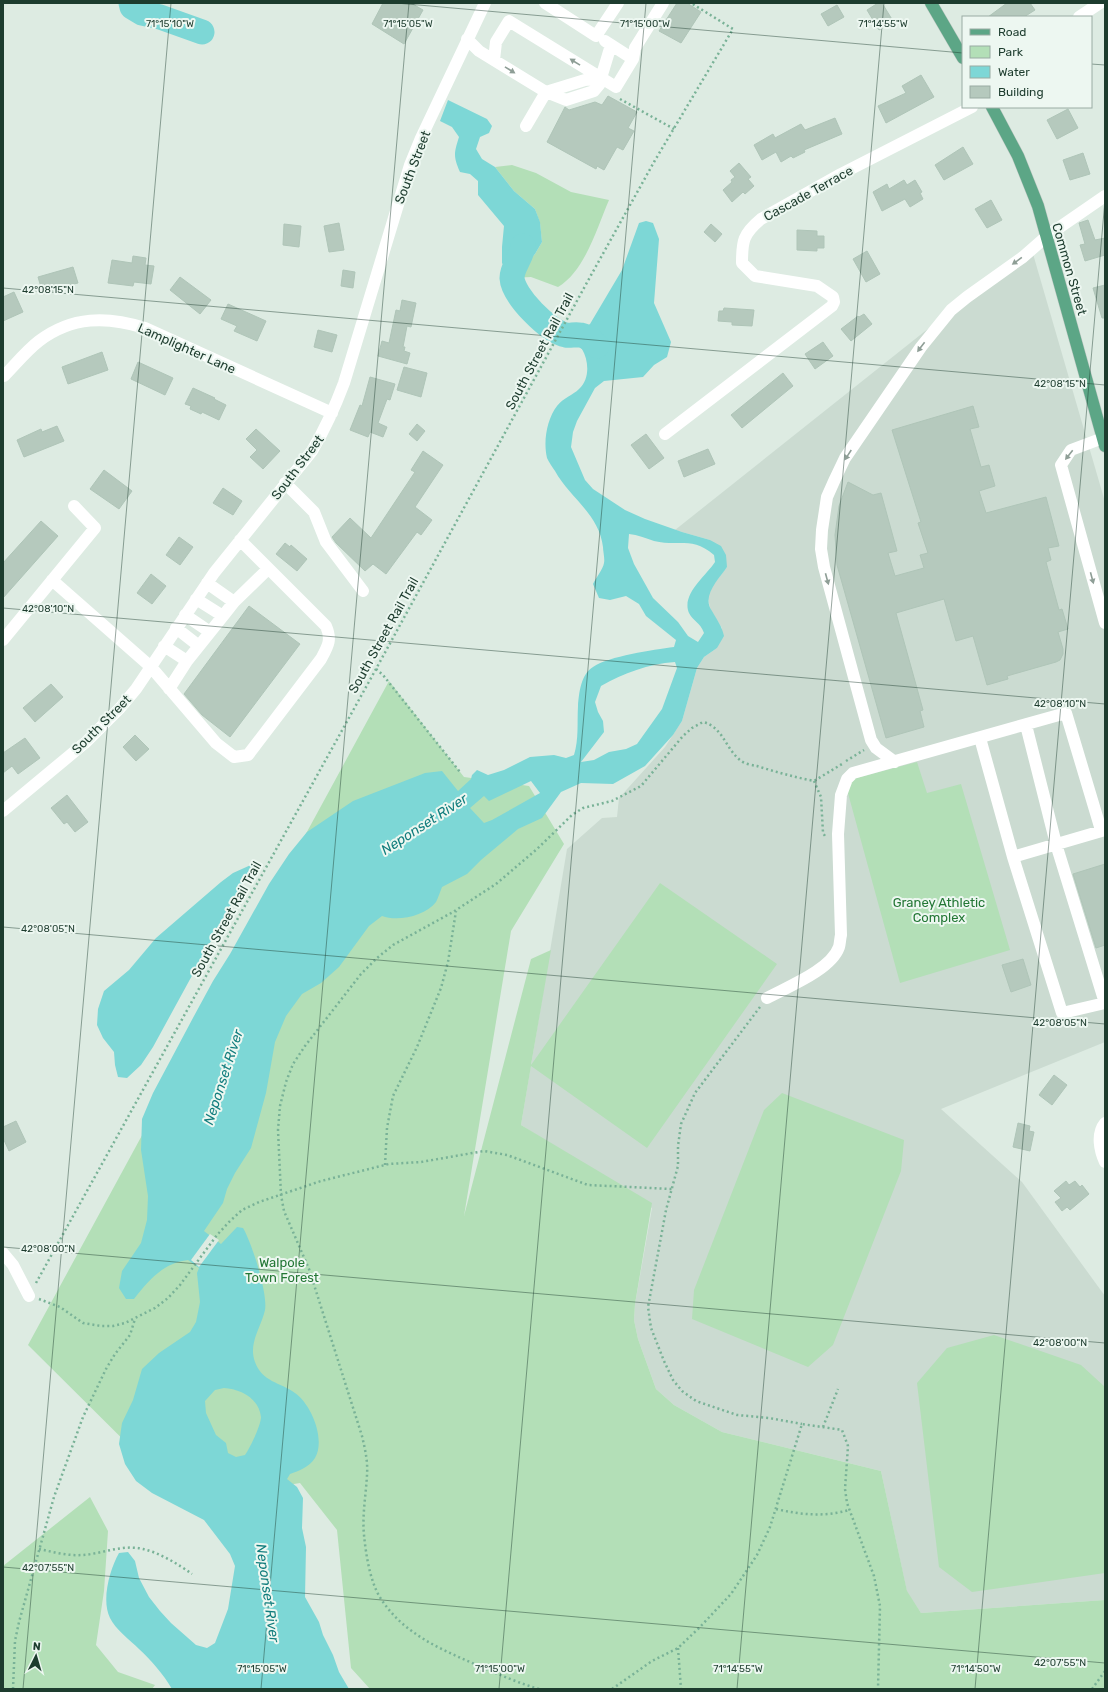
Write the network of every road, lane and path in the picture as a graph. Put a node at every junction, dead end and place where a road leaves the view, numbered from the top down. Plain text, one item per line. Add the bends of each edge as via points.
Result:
1 (485, 3) edge
2 (545, 3) edge
3 (618, 3) edge
4 (663, 3) edge
5 (691, 3) edge
6 (931, 3) edge
7 (1100, 3) edge
8 (1080, 16) edge
9 (596, 36) junction
10 (467, 39) junction
11 (611, 45) junction
12 (962, 56) edge
13 (633, 59) junction
14 (494, 60) junction
15 (601, 78) junction
16 (616, 87) junction
17 (546, 92) junction
18 (970, 108) edge
19 (993, 108) edge
20 (526, 126) dead end
21 (674, 129) junction
22 (1105, 196) edge
23 (1047, 236) junction
24 (4, 376) edge
25 (332, 413) junction
26 (665, 434) dead end
27 (1104, 442) edge
28 (285, 484) junction
29 (74, 506) dead end
30 (240, 540) junction
31 (268, 569) junction
32 (52, 580) junction
33 (207, 583) junction
34 (363, 591) dead end
35 (196, 599) junction
36 (234, 602) junction
37 (185, 615) junction
38 (222, 616) junction
39 (1105, 623) edge
40 (176, 628) junction
41 (210, 632) junction
42 (3, 640) edge
43 (164, 646) junction
44 (199, 646) junction
45 (186, 661) junction
46 (151, 667) junction
47 (376, 669) junction
48 (169, 689) junction
49 (1026, 725) junction
50 (980, 738) junction
51 (873, 745) junction
52 (895, 762) junction
53 (460, 772) dead end
54 (814, 781) junction
55 (3, 811) edge
56 (1103, 830) edge
57 (1056, 844) junction
58 (839, 846) junction
59 (1013, 857) junction
60 (456, 910) junction
61 (767, 998) joint
62 (1105, 1003) edge
63 (1105, 1123) edge
64 (1105, 1162) edge
65 (385, 1165) junction
66 (672, 1189) junction
67 (281, 1196) junction
68 (3, 1253) edge
69 (29, 1296) junction
70 (135, 1319) junction
71 (838, 1389) dead end
72 (802, 1424) junction
73 (823, 1427) junction
74 (776, 1509) junction
75 (850, 1510) junction
76 (39, 1549) junction
77 (192, 1574) dead end
78 (678, 1648) junction
79 (1105, 1671) edge
80 (13, 1689) edge
81 (539, 1689) edge
82 (612, 1689) edge
83 (680, 1689) edge
84 (878, 1689) edge
85 (1092, 1689) edge

1 - 10 street, South Street
2 - 9 street
3 - 9 street
4 - 13 street via 635,48
5 - 21 path, South Street Rail Trail via 733,29
6 - 12 main road
7 - 8 street
9 - 11 street
10 - 14 street via 479,51
10 - 25 street, South Street via 410,165 354,352
11 - 13 street
11 - 15 street
13 - 16 street
15 -> 14 street via 508,21 496,42
14 -> 17 street
15 - 16 street
15 - 17 street via 585,80
16 - 21 path via 611,94
17 - 20 street
18 - 26 street, Cascade Terrace via 841,174 754,225 744,236 741,249 742,263 755,276 817,286 834,297 834,302
19 - 23 main road, Common Street via 1027,176
21 - 47 path, South Street Rail Trail
22 - 23 street
23 - 27 main road, Common Street
23 -> 51 street via 951,310 920,347 845,458 827,497 821,549 824,567
24 - 25 street, Lamplighter Lane via 38,342 55,331 93,320 113,320 145,328
25 - 28 street, South Street via 312,451
27 -> 39 street via 1071,450 1061,465
28 - 30 street, South Street
28 - 34 street via 314,512 326,542
29 - 32 street via 95,528
30 - 31 street
30 - 33 street, South Street
31 - 36 street
31 - 48 street via 326,626 330,635 328,646 320,659 248,755 234,757 216,743
32 - 42 street
32 - 46 street
33 - 35 street, South Street
33 - 36 street
35 - 37 street, South Street
35 - 38 street
36 - 38 street
37 - 40 street, South Street
37 - 41 street
38 - 41 street
40 - 43 street, South Street
40 - 44 street
41 - 44 street
43 - 45 street
43 - 46 street, South Street
44 - 45 street
45 - 48 street
46 - 48 street
46 - 55 street, South Street via 136,689 105,724
47 - 53 path via 383,674
47 - 69 path, South Street Rail Trail
49 - 50 street
49 - 56 street via 1066,713
49 - 57 street
50 - 52 street
50 - 59 street
51 - 52 street
51 - 54 path
52 - 58 street via 853,773 847,779 841,795
54 - 58 path via 821,797 822,833
54 - 60 path via 741,762 711,724 703,722 683,736 641,786 612,801 583,808 572,815 537,850 496,884
56 - 57 street
57 - 59 street
57 - 62 street
58 - 61 street via 839,948 830,960 813,974
59 - 62 street via 1062,1013
60 - 65 path via 441,988 417,1047 393,1096 387,1128
60 - 67 path via 399,942 377,958 361,974 294,1064 280,1106 278,1130
61 - 66 path via 695,1093 681,1124 678,1166
63 - 64 street via 1101,1128 1100,1145
65 - 66 path via 421,1162 484,1151 507,1154 588,1185
65 - 67 path via 321,1181
66 - 72 path via 648,1307 651,1328 673,1380 682,1391 696,1401 730,1413
67 - 70 path via 242,1210 216,1235 168,1298
67 - 81 path via 284,1210 309,1269 362,1436 367,1459 364,1534 378,1593 404,1625 420,1638 515,1682
68 - 69 street via 13,1265
69 - 70 path via 51,1302 76,1320 90,1325 113,1326
70 - 76 path via 130,1335 106,1369 83,1417 54,1497
71 - 73 path
72 - 73 path
72 - 74 path
73 - 75 path via 842,1430 848,1446 845,1489
74 - 75 path via 820,1516
74 - 78 path via 757,1555 731,1594
75 - 84 path via 874,1576 880,1606
76 - 77 path via 81,1555 123,1547 143,1549 179,1565
76 - 80 path via 15,1641
78 - 82 path via 652,1661
78 - 83 path
79 - 85 path

